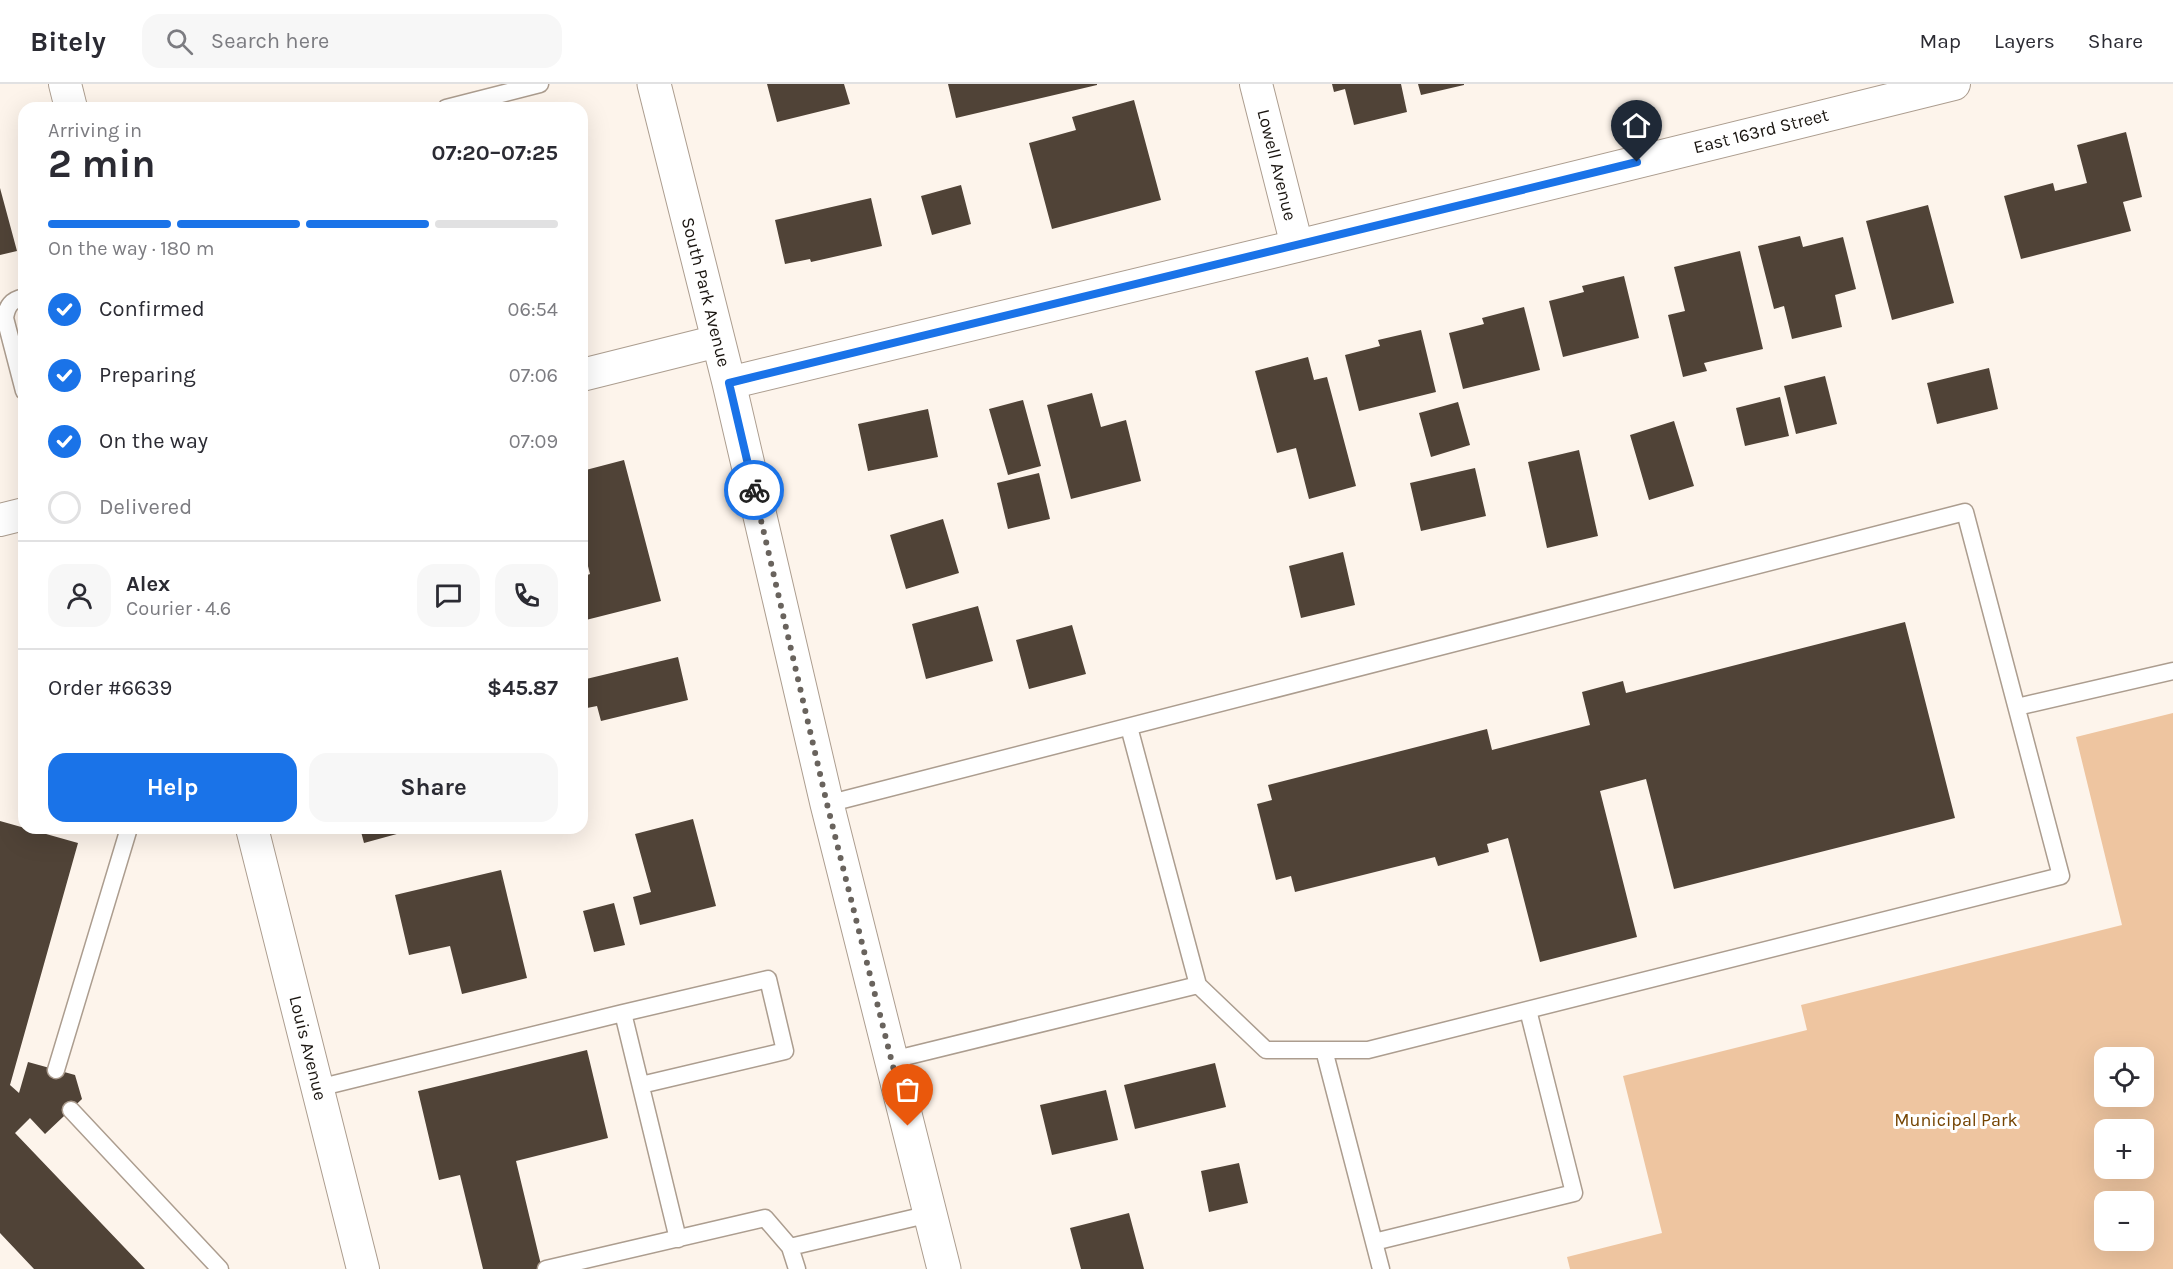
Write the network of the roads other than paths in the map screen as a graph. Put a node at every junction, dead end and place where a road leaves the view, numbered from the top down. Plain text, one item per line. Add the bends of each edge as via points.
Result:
1 (65, 84) edge
2 (540, 84) edge
3 (654, 84) edge
4 (1256, 84) edge
5 (1954, 84) edge
6 (70, 102) edge
7 (470, 102) edge
8 (1297, 246) junction
9 (18, 298) edge
10 (718, 341) junction
11 (18, 368) edge
12 (588, 374) edge
13 (729, 383) junction
14 (18, 516) edge
15 (0, 520) edge
16 (2173, 671) edge
17 (2017, 707) junction
18 (1129, 727) junction
19 (827, 804) junction
20 (127, 834) edge
21 (254, 834) edge
22 (1198, 985) junction
23 (1528, 1010) junction
24 (623, 1013) junction
25 (1324, 1050) junction
26 (892, 1060) junction
27 (57, 1070) dead end
28 (641, 1085) junction
29 (318, 1088) junction
30 (71, 1110) dead end
31 (930, 1214) junction
32 (678, 1239) junction
33 (1374, 1242) junction
34 (790, 1247) junction
35 (220, 1269) edge
36 (363, 1269) edge
37 (546, 1269) edge
38 (797, 1269) edge
39 (944, 1269) edge
40 (1381, 1269) edge

1 - 6 street
2 - 7 lane
3 - 10 street, South Park Avenue
4 - 8 street, Lowell Avenue
5 - 8 street, East 163rd Street
8 - 13 street, East 163rd Street
9 - 11 lane via 7,306 5,318
10 - 12 street
10 - 13 street, South Park Avenue
13 - 19 street, South Park Avenue
14 - 15 street
16 - 17 lane
17 - 18 lane via 1965,512
17 - 23 lane via 2061,876
18 - 19 lane
18 - 22 lane
19 - 26 street, South Park Avenue
20 - 27 lane
21 - 29 street, Louis Avenue
22 - 25 lane via 1266,1050
22 - 26 lane
23 - 25 lane via 1368,1050
23 - 33 lane via 1574,1193
24 - 28 lane
24 - 28 lane via 768,979 785,1051
24 - 29 lane
25 - 33 lane
26 - 31 street, South Park Avenue
28 - 32 lane
29 - 36 street, Louis Avenue
30 - 35 lane
31 - 34 lane
31 - 39 street, South Park Avenue
32 - 34 lane via 765,1218
32 - 37 lane
33 - 40 lane
34 - 38 lane

